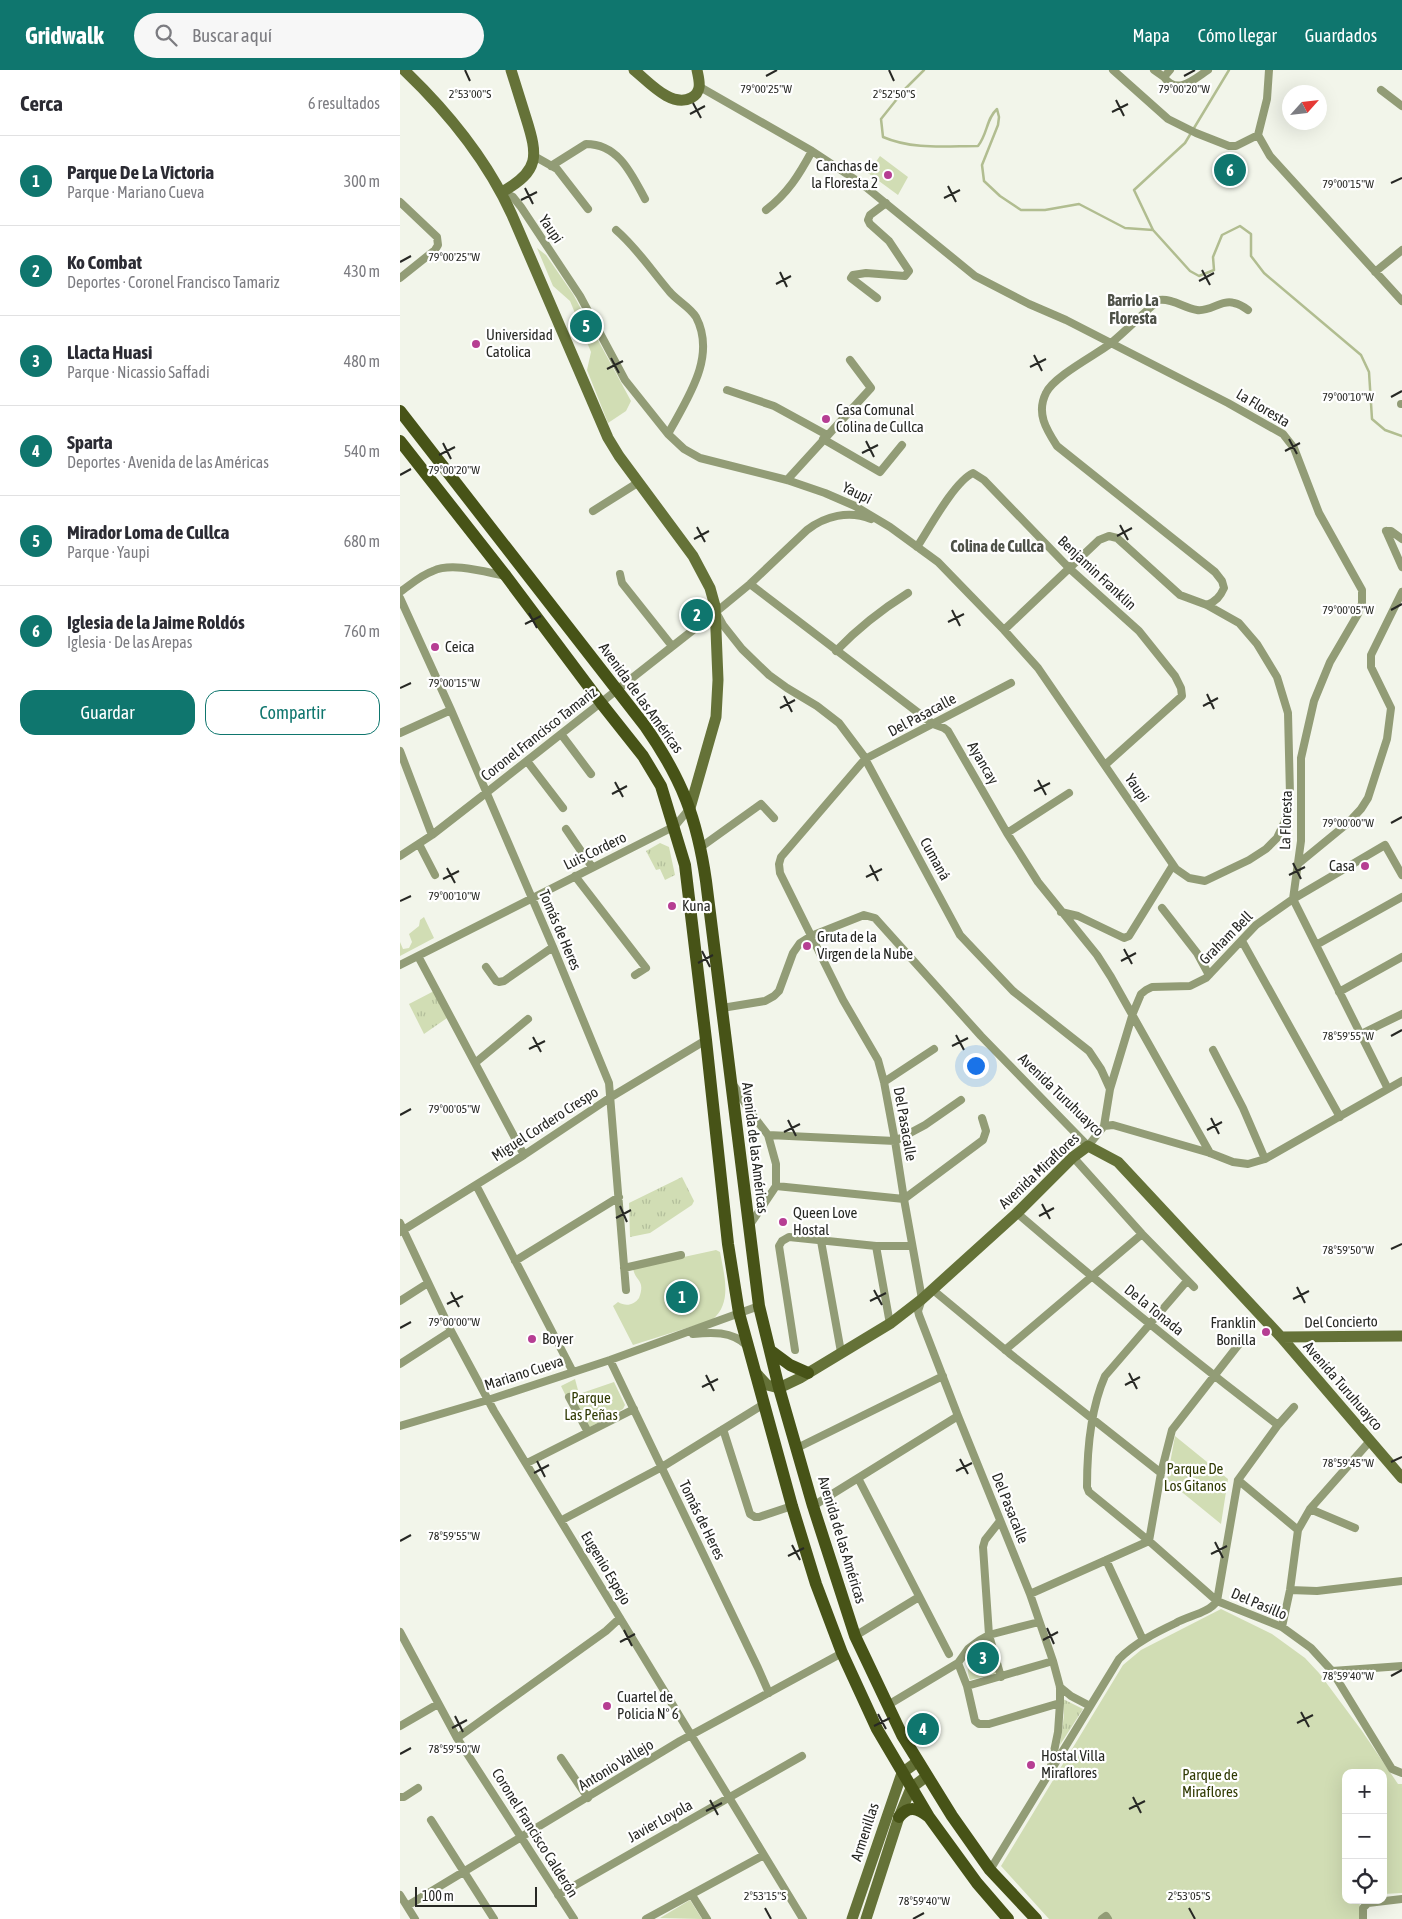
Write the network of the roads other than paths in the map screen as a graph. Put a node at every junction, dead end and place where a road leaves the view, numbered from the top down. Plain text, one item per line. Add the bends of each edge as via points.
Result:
1 (404, 70) edge
2 (511, 70) edge
3 (634, 70) edge
4 (697, 70) edge
5 (1154, 70) edge
6 (1170, 70) edge
7 (1208, 70) edge
8 (1269, 70) edge
9 (1118, 72) edge
10 (1164, 77) junction
11 (700, 87) junction
12 (1381, 90) dead end
13 (1402, 106) edge
14 (1258, 135) junction
15 (812, 151) junction
16 (534, 156) junction
17 (552, 166) junction
18 (502, 192) junction
19 (645, 199) dead end
20 (400, 202) edge
21 (886, 203) junction
22 (588, 209) dead end
23 (766, 210) dead end
24 (616, 230) dead end
25 (1402, 250) edge
26 (1375, 272) junction
27 (400, 278) edge
28 (877, 298) dead end
29 (1402, 301) edge
30 (1248, 310) dead end
31 (1111, 343) junction
32 (850, 360) dead end
33 (727, 390) dead end
34 (400, 411) edge
35 (668, 434) junction
36 (825, 437) junction
37 (400, 441) edge
38 (902, 445) dead end
39 (787, 480) junction
40 (639, 482) junction
41 (593, 511) dead end
42 (890, 527) junction
43 (1402, 539) edge
44 (917, 547) junction
45 (1402, 567) edge
46 (1070, 569) junction
47 (620, 574) dead end
48 (506, 576) junction
49 (750, 584) junction
50 (400, 592) edge
51 (1402, 592) edge
52 (908, 593) dead end
53 (400, 598) edge
54 (1207, 605) junction
55 (716, 612) junction
56 (1004, 630) junction
57 (672, 646) junction
58 (836, 651) junction
59 (1011, 683) dead end
60 (617, 690) junction
61 (601, 703) junction
62 (451, 710) junction
63 (933, 724) junction
64 (400, 733) edge
65 (561, 734) junction
66 (400, 751) edge
67 (1301, 758) junction
68 (864, 759) junction
69 (1290, 759) junction
70 (527, 761) junction
71 (1105, 765) junction
72 (592, 774) dead end
73 (486, 793) junction
74 (1069, 793) dead end
75 (563, 808) dead end
76 (690, 808) junction
77 (774, 818) dead end
78 (674, 826) junction
79 (566, 829) dead end
80 (1007, 833) junction
81 (432, 835) junction
82 (419, 844) junction
83 (701, 847) junction
84 (400, 856) edge
85 (1298, 864) junction
86 (592, 867) junction
87 (1174, 867) junction
88 (434, 875) dead end
89 (575, 876) junction
90 (1402, 876) edge
91 (1402, 897) edge
92 (531, 898) junction
93 (1293, 899) junction
94 (1162, 908) dead end
95 (1061, 912) junction
96 (811, 936) junction
97 (1242, 941) junction
98 (1316, 945) junction
99 (553, 947) junction
100 (418, 956) junction
101 (1402, 957) edge
102 (400, 965) edge
103 (486, 967) dead end
104 (635, 975) dead end
105 (1209, 975) junction
106 (1339, 992) junction
107 (722, 1008) junction
108 (1133, 1013) junction
109 (1402, 1014) edge
110 (528, 1019) dead end
111 (1361, 1034) junction
112 (706, 1040) junction
113 (934, 1050) dead end
114 (1213, 1050) dead end
115 (475, 1063) junction
116 (730, 1078) junction
117 (1402, 1081) edge
118 (884, 1082) junction
119 (1110, 1089) junction
120 (1388, 1089) junction
121 (611, 1097) junction
122 (961, 1100) dead end
123 (1340, 1117) junction
124 (982, 1118) dead end
125 (1104, 1126) junction
126 (768, 1134) junction
127 (895, 1141) junction
128 (1088, 1146) junction
129 (1210, 1153) junction
130 (524, 1155) junction
131 (1073, 1158) junction
132 (1265, 1159) junction
133 (476, 1185) junction
134 (776, 1186) junction
135 (619, 1196) junction
136 (904, 1199) junction
137 (1017, 1213) junction
138 (748, 1227) junction
139 (401, 1228) edge
140 (1142, 1234) junction
141 (821, 1241) junction
142 (876, 1246) junction
143 (912, 1246) junction
144 (681, 1255) dead end
145 (515, 1260) junction
146 (624, 1268) junction
147 (1091, 1277) junction
148 (1187, 1281) junction
149 (428, 1283) junction
150 (1194, 1287) dead end
151 (626, 1290) dead end
152 (933, 1290) junction
153 (922, 1299) junction
154 (400, 1300) edge
155 (759, 1306) junction
156 (739, 1313) junction
157 (890, 1324) junction
158 (1150, 1324) junction
159 (452, 1331) junction
160 (684, 1334) junction
161 (1402, 1336) edge
162 (1281, 1337) junction
163 (1243, 1339) dead end
164 (749, 1350) junction
165 (795, 1350) dead end
166 (1005, 1350) junction
167 (771, 1351) junction
168 (841, 1352) junction
169 (610, 1360) junction
170 (400, 1364) edge
171 (755, 1371) junction
172 (573, 1372) junction
173 (808, 1373) junction
174 (943, 1376) junction
175 (1214, 1376) junction
176 (779, 1388) junction
177 (569, 1397) dead end
178 (488, 1400) junction
179 (764, 1404) junction
180 (1294, 1407) dead end
181 (634, 1409) junction
182 (958, 1416) junction
183 (1091, 1419) junction
184 (1278, 1425) junction
185 (400, 1426) edge
186 (723, 1429) junction
187 (588, 1432) junction
188 (1370, 1441) junction
189 (797, 1448) junction
190 (527, 1463) junction
191 (662, 1467) junction
192 (1161, 1473) junction
193 (858, 1478) junction
194 (1402, 1478) edge
195 (1238, 1480) junction
196 (792, 1506) junction
197 (813, 1506) junction
198 (1310, 1509) junction
199 (562, 1520) junction
200 (1000, 1521) junction
201 (1355, 1528) dead end
202 (1298, 1530) junction
203 (1149, 1541) junction
204 (1106, 1560) junction
205 (1402, 1581) edge
206 (1290, 1590) junction
207 (1030, 1594) junction
208 (919, 1597) junction
209 (1217, 1601) junction
210 (620, 1618) junction
211 (1039, 1622) junction
212 (1282, 1627) junction
213 (400, 1633) edge
214 (989, 1635) junction
215 (855, 1636) junction
216 (1143, 1640) junction
217 (842, 1653) junction
218 (949, 1654) dead end
219 (1053, 1661) junction
220 (958, 1663) junction
221 (1402, 1666) edge
222 (1332, 1671) junction
223 (1001, 1677) junction
224 (967, 1686) junction
225 (1060, 1687) junction
226 (769, 1693) junction
227 (1060, 1703) junction
228 (438, 1704) junction
229 (888, 1705) junction
230 (1090, 1706) junction
231 (400, 1726) edge
232 (692, 1736) junction
233 (457, 1738) junction
234 (802, 1756) dead end
235 (561, 1758) dead end
236 (917, 1762) junction
237 (1050, 1771) junction
238 (902, 1772) junction
239 (1402, 1773) edge
240 (927, 1776) junction
241 (418, 1788) dead end
242 (911, 1788) junction
243 (400, 1797) edge
244 (588, 1798) junction
245 (729, 1798) junction
246 (899, 1817) junction
247 (929, 1817) junction
248 (431, 1820) dead end
249 (521, 1837) junction
250 (764, 1855) junction
251 (990, 1870) junction
252 (465, 1872) junction
253 (400, 1895) edge
254 (558, 1895) junction
255 (692, 1895) junction
256 (1402, 1899) edge
257 (407, 1906) junction
258 (415, 1919) edge
259 (494, 1919) edge
260 (574, 1919) edge
261 (646, 1919) edge
262 (707, 1919) edge
263 (803, 1919) edge
264 (852, 1919) edge
265 (866, 1919) edge
266 (1008, 1919) edge
267 (1036, 1919) edge
268 (1102, 1919) edge
269 (1108, 1919) edge
270 (1363, 1919) edge

1 - 18 street via 435,101 488,168
2 - 16 street via 533,142
3 - 11 street via 665,95 675,99 694,96
4 - 11 street
5 - 10 street
6 - 10 street
7 - 10 street via 1178,86
8 - 14 street via 1267,99
9 - 14 street via 1168,119 1193,132 1229,146
11 - 15 street, La Floresta
12 - 13 street
14 - 26 street via 1270,156
15 - 21 street, La Floresta
15 - 23 street via 783,196
16 - 17 street
16 - 18 street via 525,176
17 - 19 street via 586,144 604,148 630,171
17 - 22 street
18 - 35 street, Yaupi via 513,197 521,208 580,296 625,380
18 - 40 street via 608,438
20 - 27 street via 437,237 438,245
21 - 28 street via 868,220 889,241 909,271 904,276 853,275 854,282
21 - 31 street, La Floresta via 975,276
24 - 35 street via 629,241 670,292 695,315 702,333 704,356 693,386
25 - 26 street
26 - 29 street
30 - 31 street via 1234,302 1206,310 1159,300
31 - 54 street via 1057,380 1046,392 1041,410 1044,425 1057,446 1215,572 1224,588 1221,596
31 - 67 street, La Floresta via 1283,434 1294,448 1319,513 1362,590 1358,614 1330,662 1314,701
32 - 36 street via 872,388
33 - 36 street via 774,406
34 - 60 main road, Avenida de las Américas
35 - 39 street, Yaupi via 700,458
36 - 38 street via 880,472
36 - 39 street
37 - 48 main road
39 - 42 street, Yaupi via 855,506
40 - 41 street
40 - 55 street via 693,556 710,588
42 - 44 street, Yaupi
42 - 49 street, Coronel Francisco Tamariz via 864,516 838,515 818,522
43 - 45 street via 1386,531
44 - 46 street, Benjamin Franklin via 952,493 973,474 984,480
44 - 56 street, Yaupi via 938,562
46 - 54 street via 1099,540 1109,536 1117,538 1180,595
46 - 56 street
46 - 71 street, Benjamin Franklin via 1139,631 1181,688 1182,696
47 - 57 street via 622,583
48 - 50 street via 440,568
48 - 61 main road
49 - 55 street, Coronel Francisco Tamariz
49 - 58 street, Ayancay
51 - 85 street via 1371,655 1371,667 1391,708 1387,739 1368,798 1348,823
52 - 58 street via 855,631
53 - 62 street, Tomás de Heres
54 - 69 street via 1239,623 1277,677 1288,713
55 - 57 street, Coronel Francisco Tamariz
55 - 68 street, Cumaná via 742,649 769,675 818,706 838,723
55 - 76 street via 716,717
56 - 71 street, Yaupi via 1038,668
57 - 60 street, Coronel Francisco Tamariz
58 - 63 street, Ayancay
59 - 63 street, Del Pasacalle
60 - 61 street, Coronel Francisco Tamariz
60 - 76 main road, Avenida de las Américas via 660,748 677,776
61 - 65 street, Coronel Francisco Tamariz
61 - 78 main road via 654,772
62 - 64 street
62 - 73 street, Tomás de Heres
63 - 68 street, Del Pasacalle
63 - 80 street, Ayancay via 951,735
65 - 70 street, Coronel Francisco Tamariz
65 - 72 street
66 - 81 street
67 - 69 street
67 - 85 street, La Floresta
68 - 96 street, Del Pasacalle via 779,864 780,873
68 - 119 street, Cumaná via 960,935 1013,991 1089,1051
69 - 87 street via 1290,796 1278,838 1230,871 1205,881 1189,878
70 - 73 street, Coronel Francisco Tamariz
70 - 75 street
71 - 87 street, Yaupi
73 - 81 street, Coronel Francisco Tamariz
73 - 92 street, Tomás de Heres
74 - 80 street
76 - 78 street, Luis Cordero
76 - 83 main road, Avenida de las Américas
77 - 83 street via 761,804
78 - 86 street, Luis Cordero
78 - 112 main road via 685,865
79 - 86 street
80 - 95 street, Ayancay
81 - 82 street, Coronel Francisco Tamariz
82 - 84 street, Coronel Francisco Tamariz
82 - 88 street
83 - 107 main road, Avenida de las Américas
85 - 93 street, La Floresta
86 - 89 street, Luis Cordero
87 - 95 street via 1130,936 1124,938 1078,916
89 - 92 street, Luis Cordero
89 - 104 street via 646,968
90 - 93 street, Graham Bell via 1385,844
91 - 98 street
92 - 99 street, Tomás de Heres
92 - 100 street, Luis Cordero
93 - 97 street, Graham Bell via 1256,925
93 - 98 street
94 - 105 street via 1197,953
95 - 108 street, Ayancay via 1097,955
96 - 107 street, Avenida Turuhuayco via 800,943 793,954 774,996 766,1002
96 - 118 street, Del Pasacalle via 878,1060
96 - 128 street, Avenida Turuhuayco via 864,914 875,918 981,1036
97 - 105 street, Graham Bell
97 - 123 street
98 - 106 street
99 - 103 street via 504,981 496,980
99 - 121 street, Tomás de Heres via 609,1083
100 - 102 street, Luis Cordero
100 - 115 street
101 - 106 street
105 - 108 street, Graham Bell via 1190,986 1152,987 1141,994
106 - 111 street
107 - 116 main road, Avenida de las Américas
108 - 119 street, Graham Bell
108 - 129 street, Ayancay
109 - 111 street
110 - 115 street
111 - 120 street
112 - 121 street, Miguel Cordero Crespo
112 - 156 main road via 728,1244
113 - 118 street
114 - 132 street
115 - 130 street
116 - 126 street
116 - 138 main road, Avenida de las Américas
117 - 120 street
118 - 127 street, Del Pasacalle
119 - 125 street
120 - 123 street
121 - 130 street, Miguel Cordero Crespo
121 - 135 street, Tomás de Heres
122 - 127 street
123 - 132 street
124 - 136 street via 986,1131 983,1140
125 - 128 street, Avenida Miraflores
125 - 129 street via 1113,1125
126 - 127 street
126 - 134 street via 776,1164
127 - 136 street, Del Pasacalle
128 - 131 street, Avenida Miraflores
128 - 162 street, Avenida Turuhuayco via 1118,1162
129 - 132 street via 1232,1162 1248,1164
130 - 133 street, Miguel Cordero Crespo
131 - 137 street, Avenida Miraflores
131 - 140 street
133 - 139 street, Miguel Cordero Crespo
133 - 145 street
134 - 136 street
134 - 138 street
135 - 145 street
135 - 146 street, Tomás de Heres
136 - 143 street, Del Pasacalle
137 - 147 street, De la Tonada
137 - 152 street, Avenida Miraflores
138 - 155 main road, Avenida de las Américas
139 - 149 street, Eugenio Espejo
140 - 147 street
140 - 148 street
141 - 142 street
141 - 165 street via 789,1238 782,1240 779,1246
141 - 168 street
142 - 143 street
142 - 157 street
143 - 153 street, Del Pasacalle
144 - 146 street
145 - 172 street
146 - 151 street, Tomás de Heres
147 - 158 street, De la Tonada
147 - 166 street
148 - 150 street
148 - 158 street
149 - 154 street
149 - 159 street, Eugenio Espejo
152 - 153 street, Avenida Miraflores
152 - 166 street
153 - 157 street, Avenida Miraflores
153 - 174 street, Del Pasacalle via 919,1315
155 - 156 street, Mariano Cueva
155 - 167 main road, Avenida de las Américas
156 - 160 street, Mariano Cueva
156 - 164 main road
157 - 168 street, Avenida Miraflores
158 - 175 street, De la Tonada
158 - 183 street via 1105,1376
159 - 170 street
159 - 178 street, Eugenio Espejo
160 - 164 street, Mariano Cueva via 722,1333 740,1340
160 - 169 street, Mariano Cueva
161 - 162 street, Del Concierto
162 - 188 street, Avenida Turuhuayco
163 - 175 street
164 - 171 main road
166 - 183 street
167 - 173 main road
167 - 176 main road, Avenida de las Américas
168 - 173 street, Avenida Miraflores
169 - 172 street, Mariano Cueva
169 - 181 street, Tomás de Heres
171 - 176 street via 767,1385
171 - 179 main road
172 - 178 street, Mariano Cueva
173 - 176 street, Avenida Miraflores
174 - 182 street, Del Pasacalle
174 - 189 street
175 - 184 street, De la Tonada
175 - 192 street via 1172,1430
176 - 189 main road, Avenida de las Américas
177 - 187 street
178 - 185 street, Mariano Cueva
178 - 190 street, Eugenio Espejo
179 - 186 street
179 - 196 main road
180 - 184 street
181 - 187 street
181 - 191 street, Tomás de Heres
182 - 193 street
182 - 200 street, Del Pasacalle
183 - 192 street
183 - 203 street, Del Pasillo via 1089,1492
184 - 195 street
186 - 191 street
186 - 196 street via 750,1514 759,1517
187 - 190 street
188 - 194 street, Avenida Turuhuayco
188 - 198 street
189 - 197 main road, Avenida de las Américas
190 - 199 street, Eugenio Espejo
191 - 199 street
191 - 226 street, Tomás de Heres
192 - 203 street
193 - 197 street
193 - 208 street
195 - 202 street
195 - 209 street
196 - 217 main road
197 - 215 main road, Avenida de las Américas
198 - 201 street
198 - 202 street
199 - 210 street, Eugenio Espejo
200 - 207 street, Del Pasacalle
200 - 214 street via 982,1546
202 - 206 street
203 - 204 street
203 - 209 street, Del Pasillo
204 - 207 street
204 - 216 street
205 - 206 street via 1318,1591
206 - 212 street
207 - 211 street, Del Pasacalle
208 - 215 street
208 - 218 street
209 - 212 street, Del Pasillo
209 - 216 street, Del Pasacalle via 1213,1607
210 - 232 street, Eugenio Espejo
210 - 233 street
211 - 214 street
211 - 219 street, Del Pasacalle
212 - 222 street, Del Pasillo via 1311,1648
213 - 228 street, Coronel Francisco Calderón
214 - 220 street via 968,1649
214 - 223 street
215 - 229 main road, Avenida de las Américas
216 - 230 street, Del Pasacalle via 1119,1659
217 - 226 street, Antonio Vallejo
217 - 238 main road
219 - 223 street
219 - 225 street, Del Pasacalle
220 - 224 street
220 - 229 street
221 - 222 street
222 - 239 street, Del Pasillo via 1392,1769
223 - 224 street
224 - 227 street via 975,1721 979,1724 989,1724
225 - 227 street, Del Pasacalle
225 - 230 street
226 - 232 street, Antonio Vallejo
227 - 237 street, Del Pasacalle
228 - 231 street
228 - 233 street, Coronel Francisco Calderón
229 - 236 main road, Avenida de las Américas
230 - 237 street, Del Pasacalle
232 - 244 street, Antonio Vallejo
232 - 245 street, Eugenio Espejo
233 - 249 street, Coronel Francisco Calderón
234 - 245 street, Javier Loyola
235 - 244 street
236 - 238 street
236 - 240 main road, Avenida de las Américas
237 - 251 street, Del Pasacalle
238 - 242 main road
238 - 264 street, Armenillas
240 - 242 street
240 - 251 main road, Avenida de las Américas
241 - 243 street
242 - 246 street, Armenillas
242 - 247 main road
244 - 249 street, Antonio Vallejo
245 - 250 street, Eugenio Espejo
245 - 254 street, Javier Loyola
246 - 247 main road via 912,1809 920,1810
246 - 265 street, Armenillas
247 - 266 main road
248 - 252 street
249 - 252 street, Antonio Vallejo
249 - 254 street, Coronel Francisco Calderón
250 - 255 street
250 - 263 street, Eugenio Espejo
251 - 267 main road, Avenida de las Américas
252 - 257 street, Antonio Vallejo
252 - 259 street
253 - 257 street
254 - 260 street, Coronel Francisco Calderón
255 - 261 street
255 - 262 street
256 - 270 street via 1368,1903 1363,1908
257 - 258 street
268 - 269 street via 1106,1916

